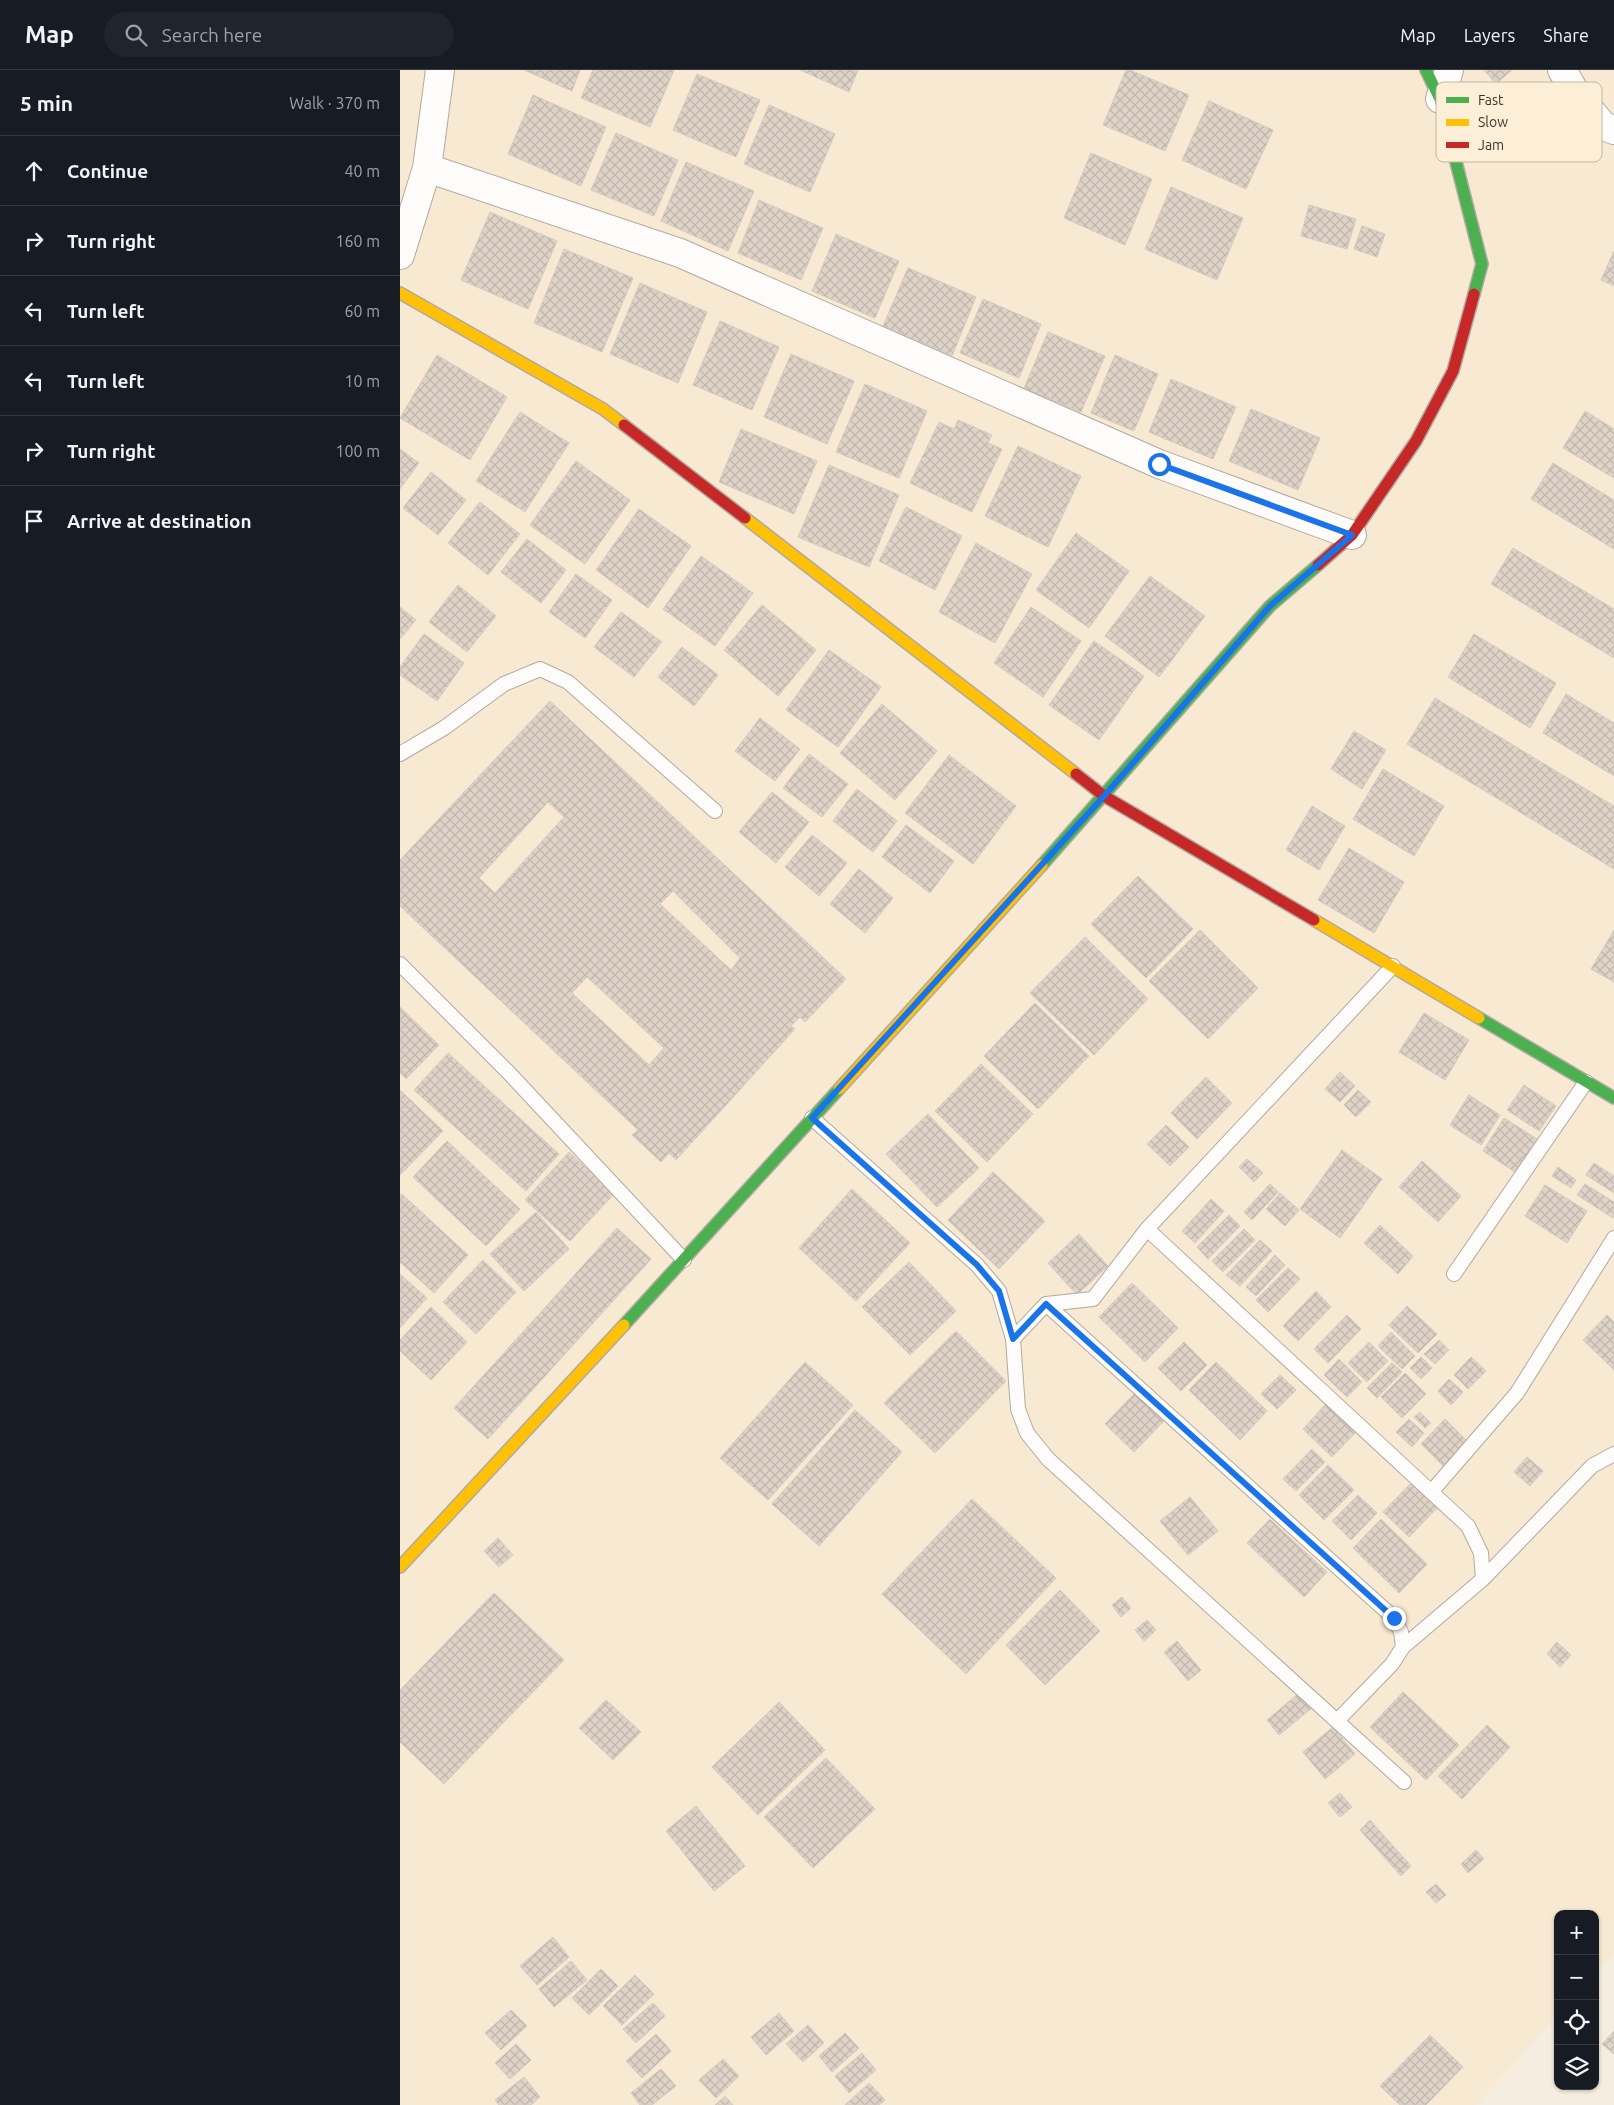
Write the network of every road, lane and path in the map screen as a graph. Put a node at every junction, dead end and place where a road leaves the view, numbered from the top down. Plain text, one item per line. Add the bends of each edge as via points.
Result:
1 (440, 70) edge
2 (1426, 70) edge
3 (1450, 70) edge
4 (1562, 70) edge
5 (1446, 82) edge
6 (1569, 82) edge
7 (1436, 91) edge
8 (1602, 125) edge
9 (1614, 130) edge
10 (1456, 162) edge
11 (427, 168) junction
12 (400, 254) edge
13 (400, 293) edge
14 (1352, 535) junction
15 (400, 754) edge
16 (1104, 796) junction
17 (715, 811) dead end
18 (400, 964) edge
19 (1393, 966) junction
20 (1586, 1082) junction
21 (1614, 1098) edge
22 (812, 1118) junction
23 (1147, 1228) junction
24 (1614, 1238) edge
25 (684, 1260) junction
26 (1454, 1274) dead end
27 (1046, 1304) junction
28 (1013, 1339) junction
29 (1614, 1454) edge
30 (1432, 1490) junction
31 (400, 1567) edge
32 (1483, 1579) junction
33 (1403, 1647) junction
34 (1337, 1721) junction
35 (1404, 1782) dead end

1 - 11 street
2 - 7 street
3 - 5 street
4 - 6 street
8 - 9 street
10 - 14 street via 1482,264 1453,371 1416,441
11 - 12 street
11 - 14 street via 680,253 1159,464
13 - 16 street via 603,409
14 - 16 street via 1270,606
15 - 17 lane via 444,728 504,684 540,669 568,682
16 - 19 street
16 - 22 street
18 - 25 lane via 509,1073
19 - 20 street
19 - 23 lane
20 - 21 street
20 - 26 lane
22 - 25 street
22 - 28 lane via 977,1265 999,1291
23 - 27 lane via 1093,1299
23 - 30 lane
24 - 30 lane via 1518,1393
25 - 31 street
27 - 28 lane
27 - 33 lane via 1394,1618 1402,1632
28 - 34 lane via 1018,1409 1027,1433 1048,1459
29 - 32 lane via 1592,1466
30 - 32 lane via 1468,1526 1481,1553
32 - 33 lane
33 - 34 lane via 1392,1664
34 - 35 lane

